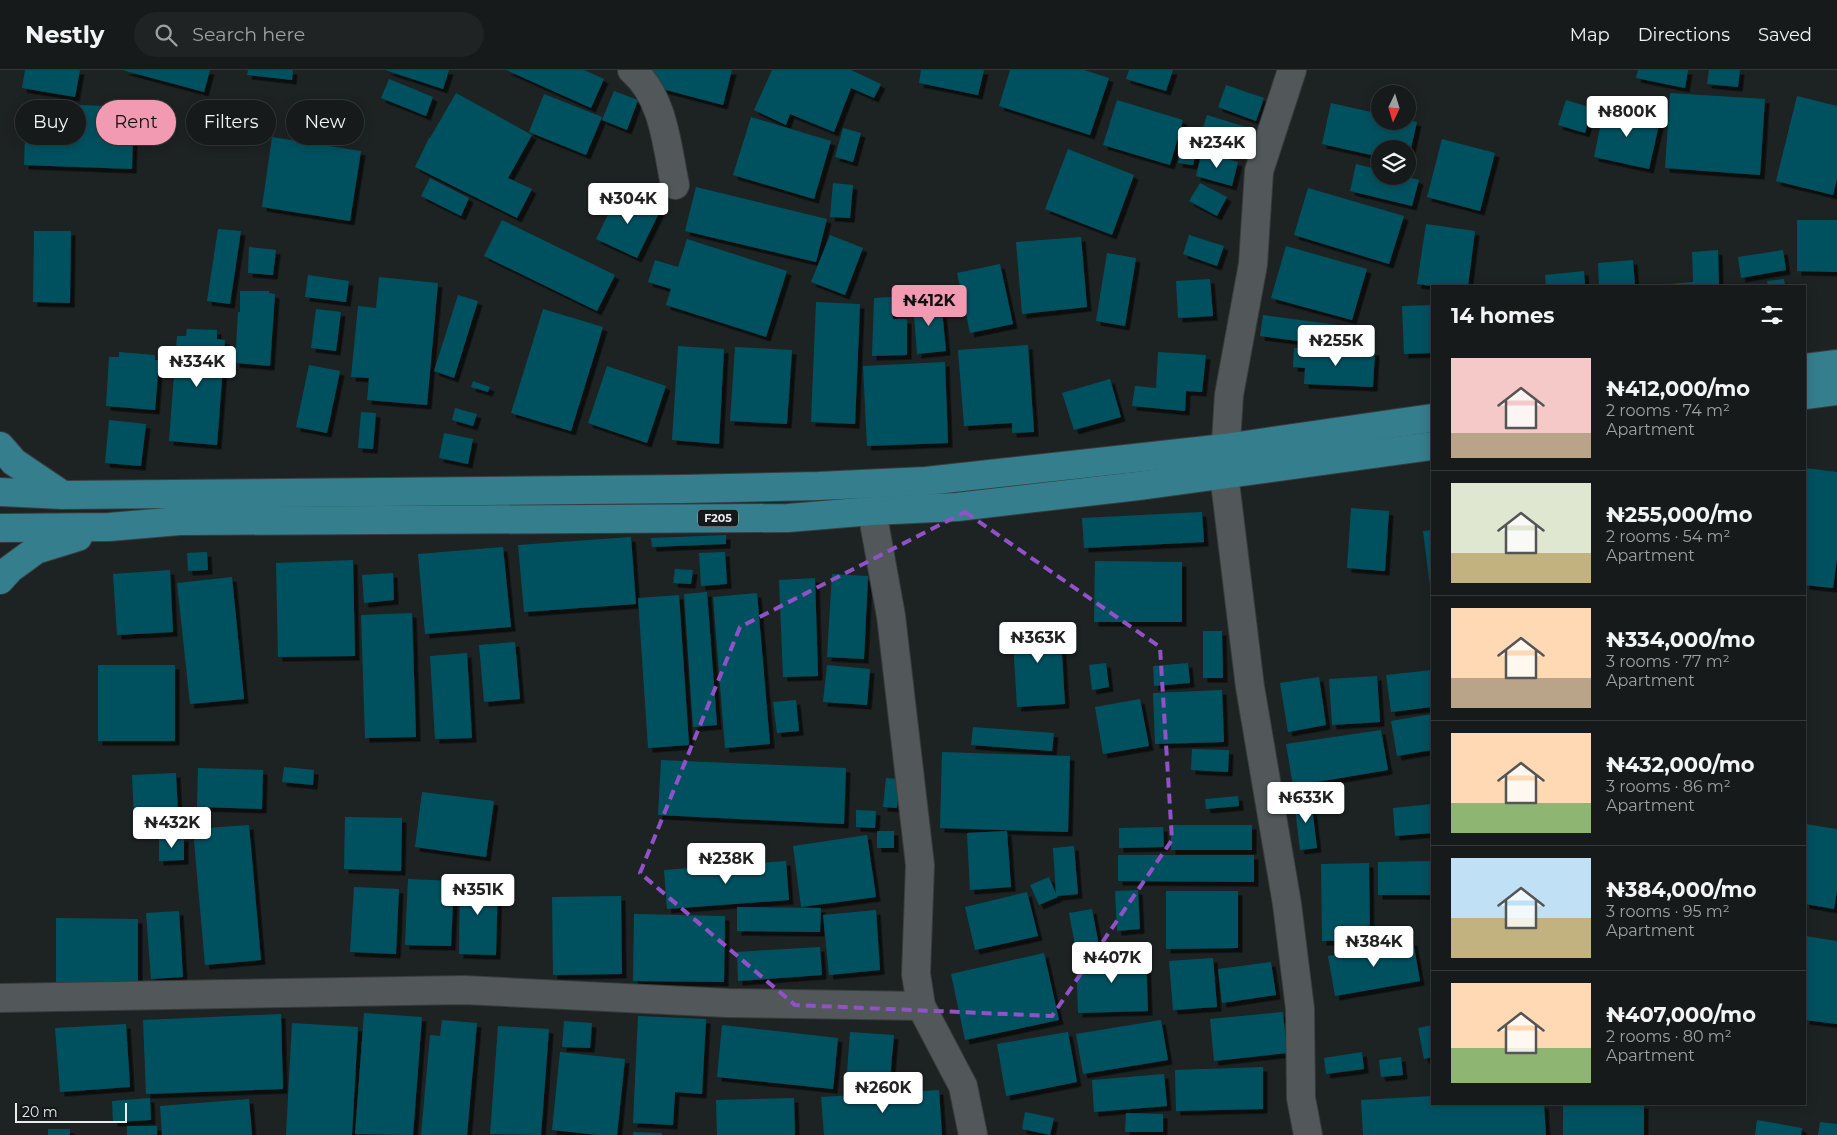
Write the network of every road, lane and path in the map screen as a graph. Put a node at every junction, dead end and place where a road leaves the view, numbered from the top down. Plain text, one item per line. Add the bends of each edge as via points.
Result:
1 (632, 70) edge
2 (1292, 70) edge
3 (674, 186) dead end
4 (1837, 364) edge
5 (1806, 368) edge
6 (1837, 391) edge
7 (1806, 395) edge
8 (1431, 418) edge
9 (0, 446) edge
10 (1431, 446) edge
11 (1224, 461) junction
12 (0, 492) edge
13 (62, 495) junction
14 (872, 510) junction
15 (109, 527) junction
16 (0, 528) edge
17 (0, 580) edge
18 (0, 998) edge
19 (921, 1006) junction
20 (973, 1135) edge
21 (1308, 1135) edge

1 - 3 street via 640,77 661,116
2 - 11 street via 1259,171 1253,264 1229,395
4 - 5 main road
6 - 7 main road
8 - 11 main road, F205
9 - 13 main road via 14,462
10 - 11 main road, F205
11 - 13 main road, F205 via 828,486
11 - 14 main road, F205 via 1138,486 957,507
11 - 21 street via 1250,687 1288,914 1300,1009 1301,1098
12 - 13 main road, F205
14 - 15 main road, F205 via 788,518 180,521
14 - 19 street via 891,616 920,864 916,974
15 - 16 main road, F205
15 - 17 main road via 36,550
18 - 19 street via 464,990 728,1003
19 - 20 street via 963,1086

